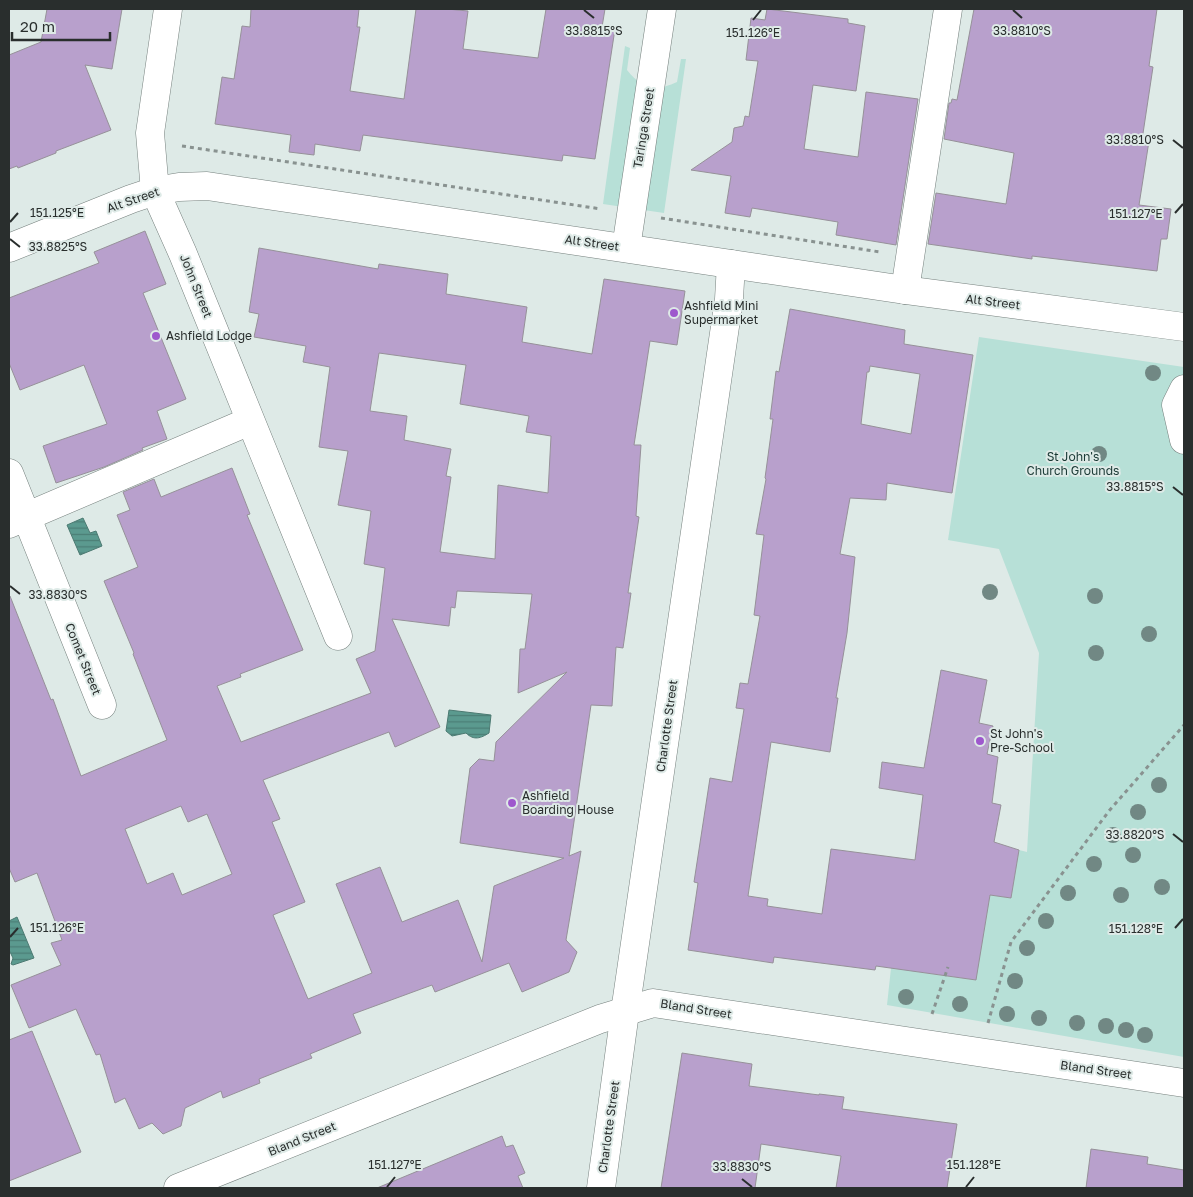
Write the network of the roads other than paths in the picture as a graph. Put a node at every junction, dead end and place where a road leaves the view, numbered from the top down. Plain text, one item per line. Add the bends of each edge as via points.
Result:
1 (168, 9) edge
2 (662, 9) edge
3 (948, 9) edge
4 (155, 191) junction
5 (9, 248) edge
6 (626, 248) junction
7 (731, 264) junction
8 (905, 290) junction
9 (1184, 327) edge
10 (1184, 389) edge
11 (250, 420) junction
12 (1184, 440) edge
13 (9, 473) edge
14 (18, 520) edge
15 (338, 636) dead end
16 (102, 705) dead end
17 (625, 1012) junction
18 (1184, 1083) edge
19 (178, 1188) edge
20 (601, 1188) edge

1 - 4 street, John Street via 150,133
2 - 6 street, Taringa Street
3 - 8 street
4 - 5 street, Alt Street
4 - 6 street, Alt Street via 207,186
4 - 11 street, John Street
6 - 7 street, Alt Street
7 - 8 street, Alt Street
7 - 17 street, Charlotte Street via 729,299
8 - 9 street, Alt Street
10 - 12 street via 1176,405
11 - 14 street
11 - 15 street, John Street
13 - 14 street, Comet Street
14 - 16 street, Comet Street
17 - 18 street, Bland Street via 653,1003
17 - 19 street, Bland Street via 600,1019
17 - 20 street, Charlotte Street

